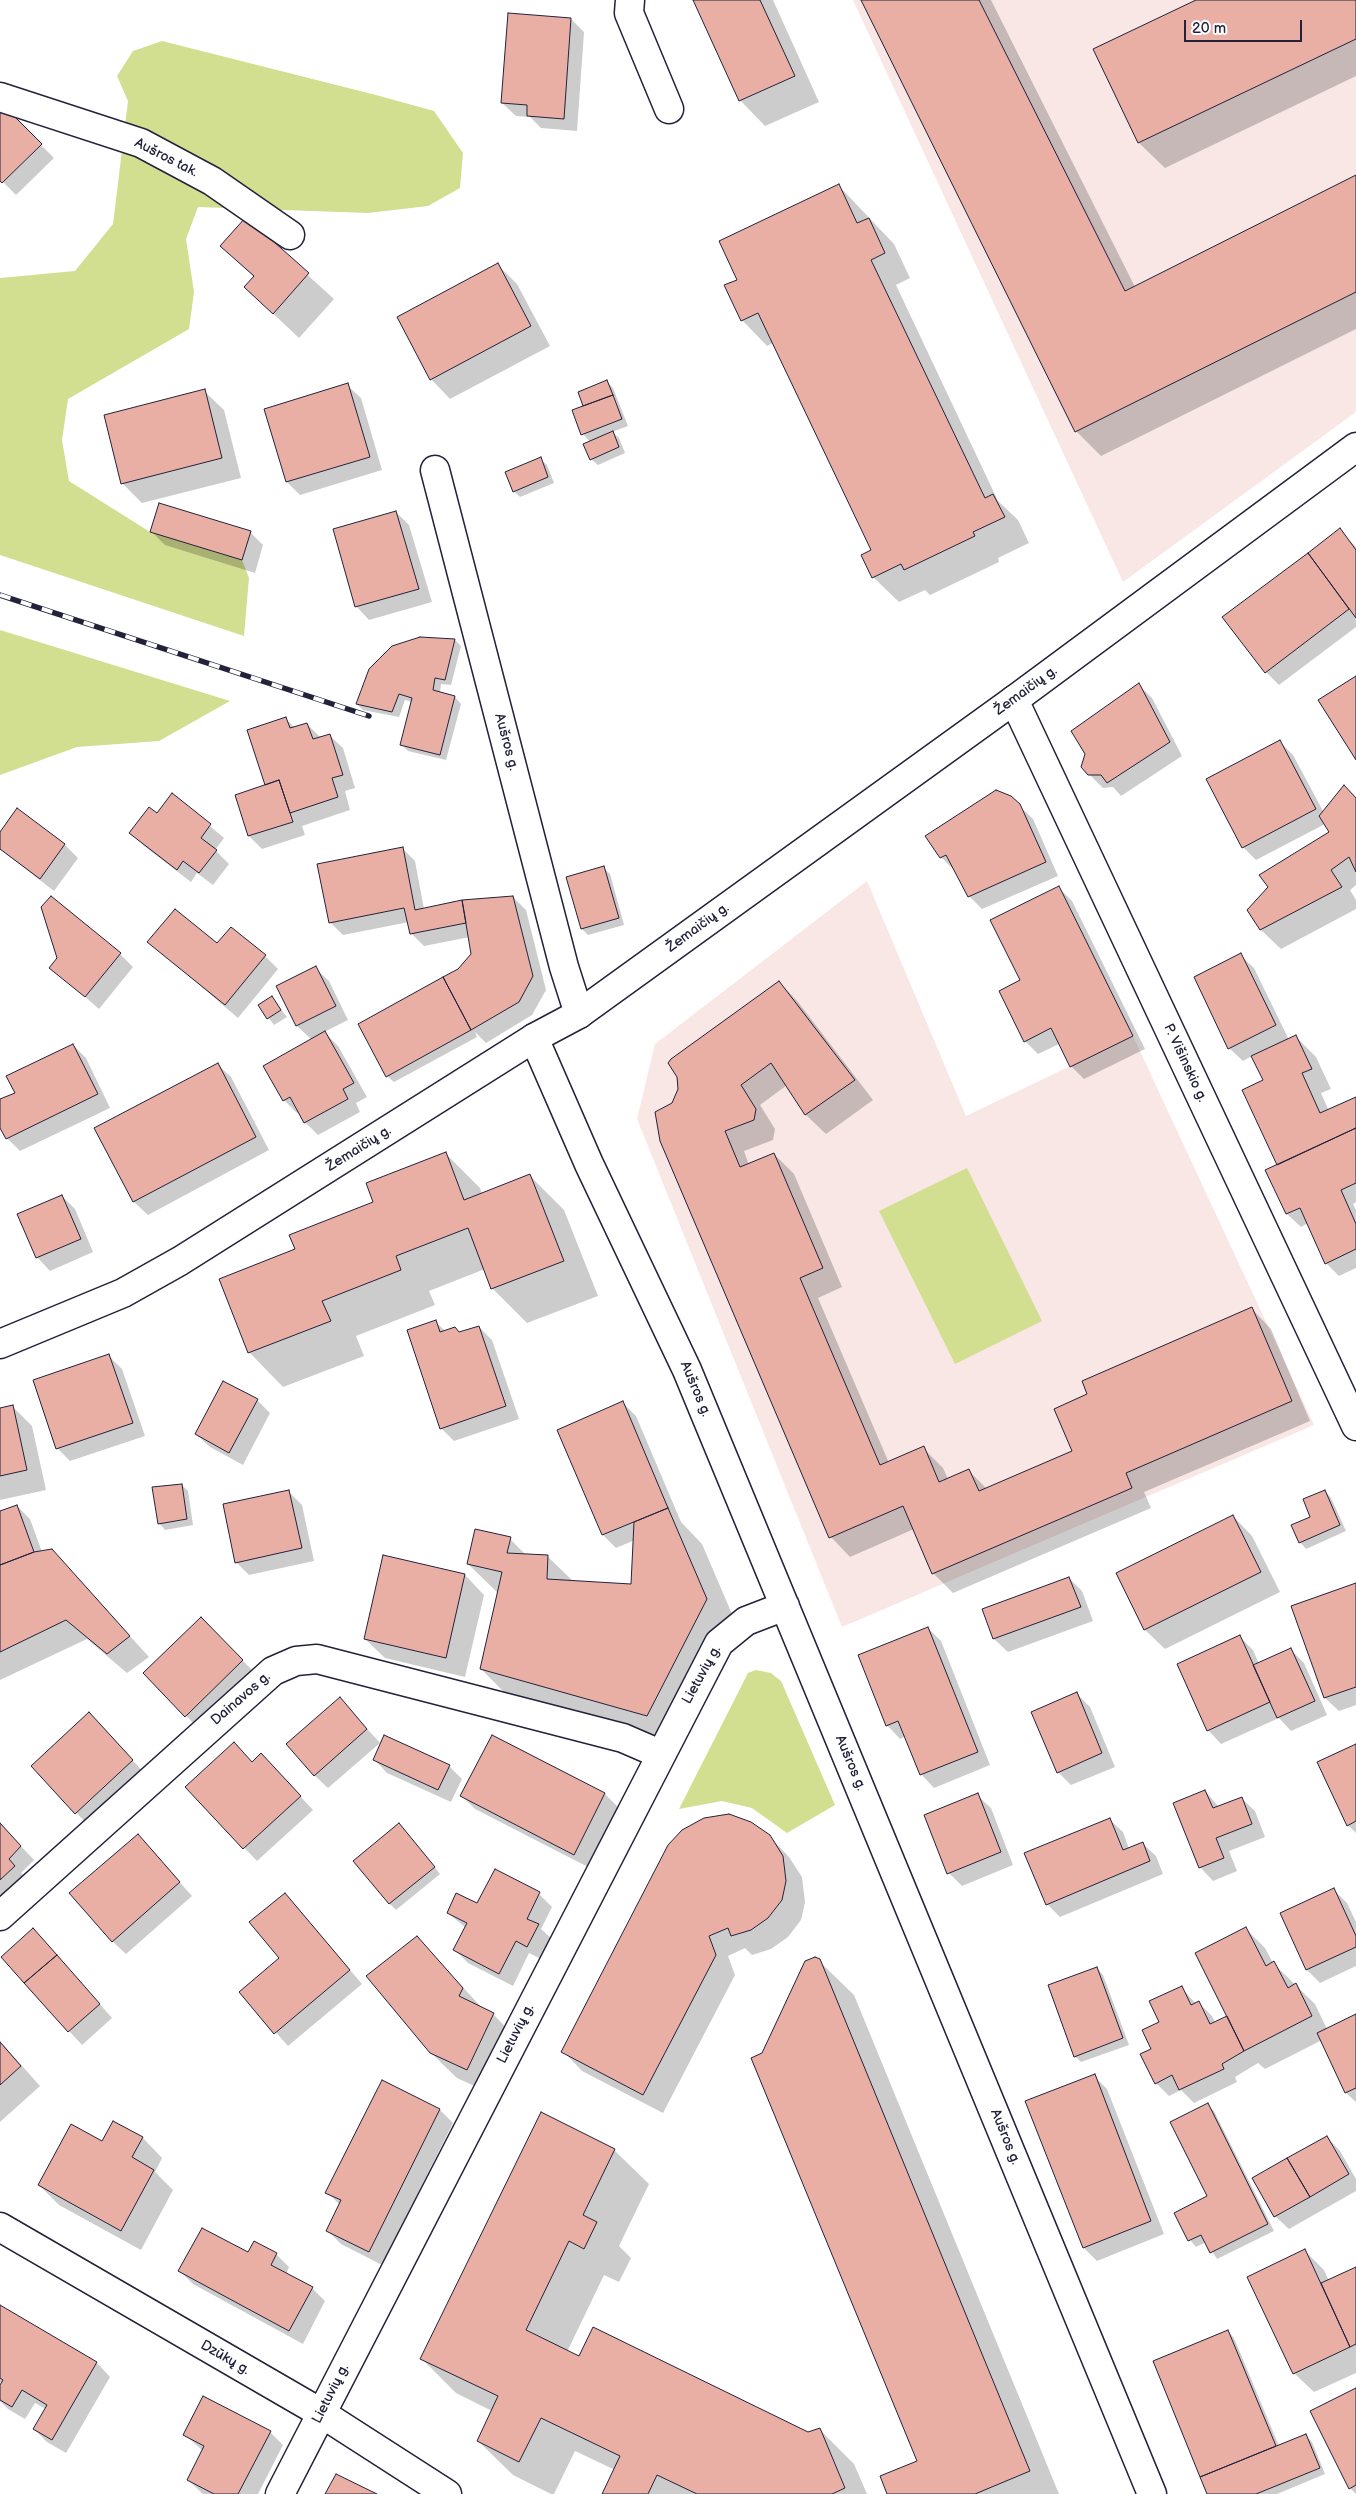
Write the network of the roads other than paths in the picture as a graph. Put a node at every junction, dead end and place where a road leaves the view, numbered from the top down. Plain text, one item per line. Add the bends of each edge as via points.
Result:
1 (630, 0) edge
2 (0, 97) edge
3 (669, 109) dead end
4 (290, 235) dead end
5 (1356, 447) edge
6 (435, 470) dead end
7 (1014, 700) junction
8 (579, 1014) junction
9 (534, 1038) junction
10 (0, 1344) edge
11 (1356, 1426) edge
12 (785, 1606) junction
13 (660, 1754) junction
14 (0, 1916) edge
15 (0, 2227) edge
16 (321, 2413) junction
17 (280, 2494) edge
18 (447, 2494) edge
19 (1152, 2494) edge

1 - 3 street via 629,13
2 - 4 street, Aušros tak. via 141,143 212,181
5 - 7 street, Žemaičių g.
6 - 8 street, Aušros g.
7 - 8 street, Žemaičių g.
7 - 11 street, P. Višinskio g.
8 - 9 street, Žemaičių g.
9 - 10 street, Žemaičių g. via 180,1261 124,1293
9 - 12 street, Aušros g. via 589,1164 687,1370
12 - 13 street, Lietuvių g. via 746,1621 719,1643
12 - 19 street, Aušros g.
13 - 14 street, Dainavos g. via 623,1738 317,1658 296,1661 273,1671
13 - 16 street, Lietuvių g.
15 - 16 street, Dzūkų g.
16 - 17 street, Lietuvių g.
16 - 18 street, Dzūkų g.

